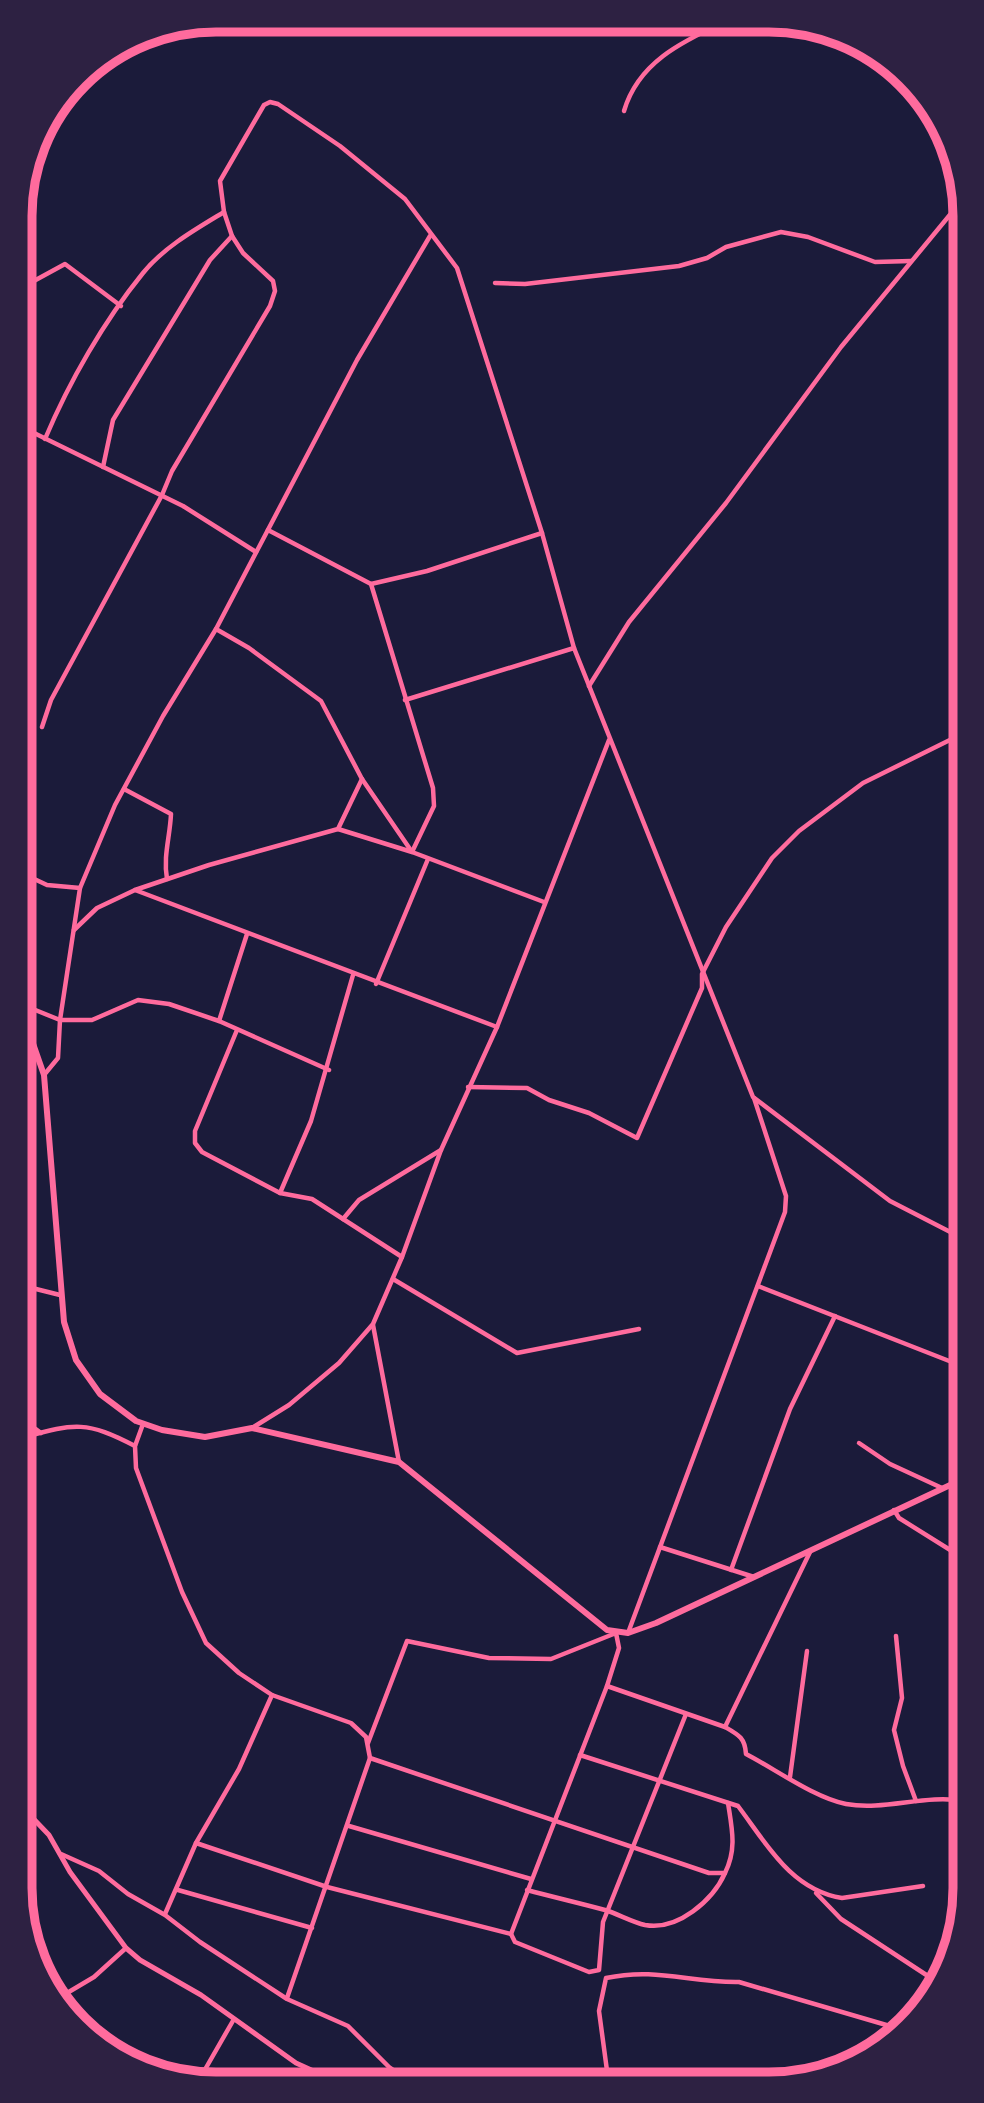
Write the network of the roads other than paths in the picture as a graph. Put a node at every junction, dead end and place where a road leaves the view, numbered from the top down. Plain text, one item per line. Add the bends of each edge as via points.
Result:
1 (705, 32) edge
2 (624, 111) dead end
3 (953, 211) edge
4 (224, 212) junction
5 (232, 236) junction
6 (430, 236) junction
7 (911, 261) junction
8 (32, 282) edge
9 (495, 283) dead end
10 (121, 306) junction
11 (32, 433) edge
12 (45, 439) junction
13 (103, 467) junction
14 (162, 495) junction
15 (268, 530) junction
16 (542, 533) junction
17 (256, 552) junction
18 (371, 584) junction
19 (216, 629) junction
20 (574, 648) junction
21 (589, 687) junction
22 (405, 700) junction
23 (42, 727) dead end
24 (609, 739) junction
25 (953, 739) edge
26 (33, 754) dead end
27 (32, 760) edge
28 (362, 779) junction
29 (124, 789) junction
30 (338, 829) junction
31 (412, 852) junction
32 (428, 859) junction
33 (32, 878) edge
34 (167, 879) junction
35 (80, 888) junction
36 (135, 890) junction
37 (544, 902) junction
38 (73, 930) junction
39 (247, 934) junction
40 (702, 974) junction
41 (354, 975) junction
42 (376, 984) junction
43 (32, 1009) edge
44 (60, 1020) junction
45 (219, 1021) junction
46 (497, 1027) junction
47 (237, 1030) junction
48 (32, 1041) edge
49 (329, 1070) junction
50 (44, 1075) junction
51 (468, 1087) junction
52 (753, 1097) junction
53 (441, 1150) junction
54 (280, 1193) junction
55 (343, 1219) junction
56 (952, 1233) edge
57 (402, 1258) junction
58 (393, 1279) junction
59 (758, 1286) junction
60 (32, 1288) edge
61 (60, 1295) junction
62 (835, 1316) junction
63 (373, 1324) junction
64 (639, 1329) dead end
65 (952, 1362) edge
66 (143, 1424) junction
67 (32, 1426) edge
68 (253, 1427) junction
69 (41, 1433) junction
70 (32, 1435) edge
71 (859, 1443) dead end
72 (135, 1446) junction
73 (399, 1462) junction
74 (952, 1484) edge
75 (942, 1488) junction
76 (894, 1510) junction
77 (660, 1547) junction
78 (810, 1551) junction
79 (952, 1551) edge
80 (731, 1570) junction
81 (754, 1577) junction
82 (616, 1633) junction
83 (628, 1633) junction
84 (896, 1636) dead end
85 (807, 1651) dead end
86 (607, 1686) junction
87 (272, 1695) junction
88 (686, 1714) junction
89 (725, 1727) junction
90 (367, 1744) junction
91 (580, 1755) junction
92 (370, 1758) junction
93 (789, 1777) junction
94 (660, 1781) junction
95 (952, 1799) edge
96 (916, 1801) junction
97 (728, 1803) junction
98 (32, 1817) edge
99 (554, 1822) junction
100 (349, 1826) junction
101 (196, 1843) junction
102 (634, 1848) junction
103 (60, 1854) junction
104 (725, 1873) junction
105 (531, 1879) junction
106 (923, 1886) dead end
107 (327, 1887) junction
108 (178, 1890) junction
109 (527, 1890) junction
110 (813, 1890) junction
111 (607, 1911) junction
112 (165, 1914) junction
113 (312, 1928) junction
114 (511, 1934) junction
115 (126, 1948) junction
116 (929, 1977) edge
117 (66, 1994) edge
118 (287, 1999) junction
119 (234, 2019) junction
120 (889, 2026) edge
121 (204, 2071) edge
122 (316, 2072) edge
123 (397, 2072) edge
124 (607, 2072) edge

1 - 2 street via 662,54 636,81
3 - 7 street
4 - 5 street
4 - 6 street via 220,181 270,102 340,146 405,199
4 - 10 street via 168,249 144,272
5 - 13 street via 210,260 113,420
5 - 14 street via 273,281 275,292
6 - 15 street via 357,360
6 - 16 street via 457,268
7 - 9 street via 875,262 781,232 679,266 525,284
7 - 21 street via 629,622
8 - 10 street via 65,264
10 - 12 street via 77,374
11 - 12 street
12 - 13 street
13 - 14 street
14 - 17 street
14 - 23 street via 104,598
15 - 17 street
15 - 18 street
16 - 18 street via 427,571
16 - 20 street
17 - 19 street
18 - 22 street
19 - 28 street via 321,701
19 - 29 street
20 - 21 street
20 - 22 street
21 - 24 street
22 - 31 street via 433,788 434,806
24 - 37 street
24 - 40 street
25 - 40 street via 863,783 799,831 772,858 726,927
26 - 27 street
28 - 30 street
28 - 31 street
29 - 34 street via 171,814 164,858
29 - 35 street
30 - 31 street
30 - 34 street
31 - 32 street
32 - 37 street
32 - 42 street
33 - 35 street via 47,885
34 - 36 street
35 - 38 street
36 - 38 street via 97,908
36 - 39 street
37 - 46 street
38 - 44 street
39 - 41 street
39 - 45 street
40 - 51 street via 702,988 637,1138 527,1088
40 - 52 street
41 - 42 street
41 - 49 street
42 - 46 street
43 - 44 street
44 - 45 street via 92,1020 138,1000 169,1004
44 - 50 street via 58,1058
45 - 47 street
46 - 51 street
47 - 49 street
47 - 54 street via 195,1131 195,1143 202,1152
48 - 50 main road
49 - 54 street
50 - 61 main road
51 - 53 street
52 - 56 street via 890,1201
52 - 59 street via 786,1196 785,1212
53 - 55 street via 359,1200
53 - 57 street
54 - 55 street via 312,1199
55 - 57 street
57 - 58 street
58 - 63 street
58 - 64 street via 517,1353
59 - 62 street
59 - 77 street
60 - 61 street
61 - 66 main road via 69,1343 85,1377 117,1410
62 - 65 street
62 - 80 street via 790,1409
63 - 68 street via 339,1363 289,1405
63 - 73 street
66 - 68 main road via 205,1437
66 - 72 street
67 - 69 street
68 - 73 main road
69 - 70 street
69 - 72 street via 67,1425 104,1430
71 - 75 street via 890,1464
72 - 87 street via 136,1468 206,1643
73 - 82 main road
74 - 75 main road
75 - 76 main road
76 - 78 main road
76 - 79 street via 899,1518
77 - 80 street
77 - 83 street
78 - 81 main road
78 - 89 street
80 - 81 street
81 - 83 main road
82 - 83 main road
82 - 86 street via 619,1648
82 - 90 street via 551,1659 489,1658 407,1641
84 - 96 street via 902,1698 894,1730
85 - 93 street
86 - 88 street
86 - 91 street
87 - 90 street via 351,1723
87 - 101 street via 239,1769
88 - 89 street
88 - 94 street
89 - 93 street via 740,1735 746,1754
90 - 92 street
91 - 94 street
91 - 99 street
92 - 99 street
92 - 100 street
93 - 96 street via 848,1805
94 - 97 street
94 - 102 street
95 - 96 street
97 - 104 street via 734,1840
97 - 110 street via 738,1806 755,1833
98 - 103 street
99 - 102 street
99 - 105 street
100 - 105 street
100 - 107 street
101 - 107 street
101 - 108 street
102 - 104 street via 709,1873
102 - 111 street
103 - 112 street via 99,1871
103 - 115 street
104 - 111 street via 717,1892 703,1907 662,1924 647,1925
105 - 109 street
106 - 110 street via 842,1898
107 - 113 street
107 - 114 street
108 - 112 street
108 - 113 street
109 - 111 street
109 - 114 street
110 - 116 street via 841,1919
111 - 114 street via 599,1970 589,1972 515,1942
112 - 118 street
113 - 118 street
115 - 117 street via 94,1977
115 - 119 street
118 - 123 street via 348,2025
119 - 121 street
119 - 122 street
120 - 124 street via 739,1982 635,1971 606,1978 598,2011

